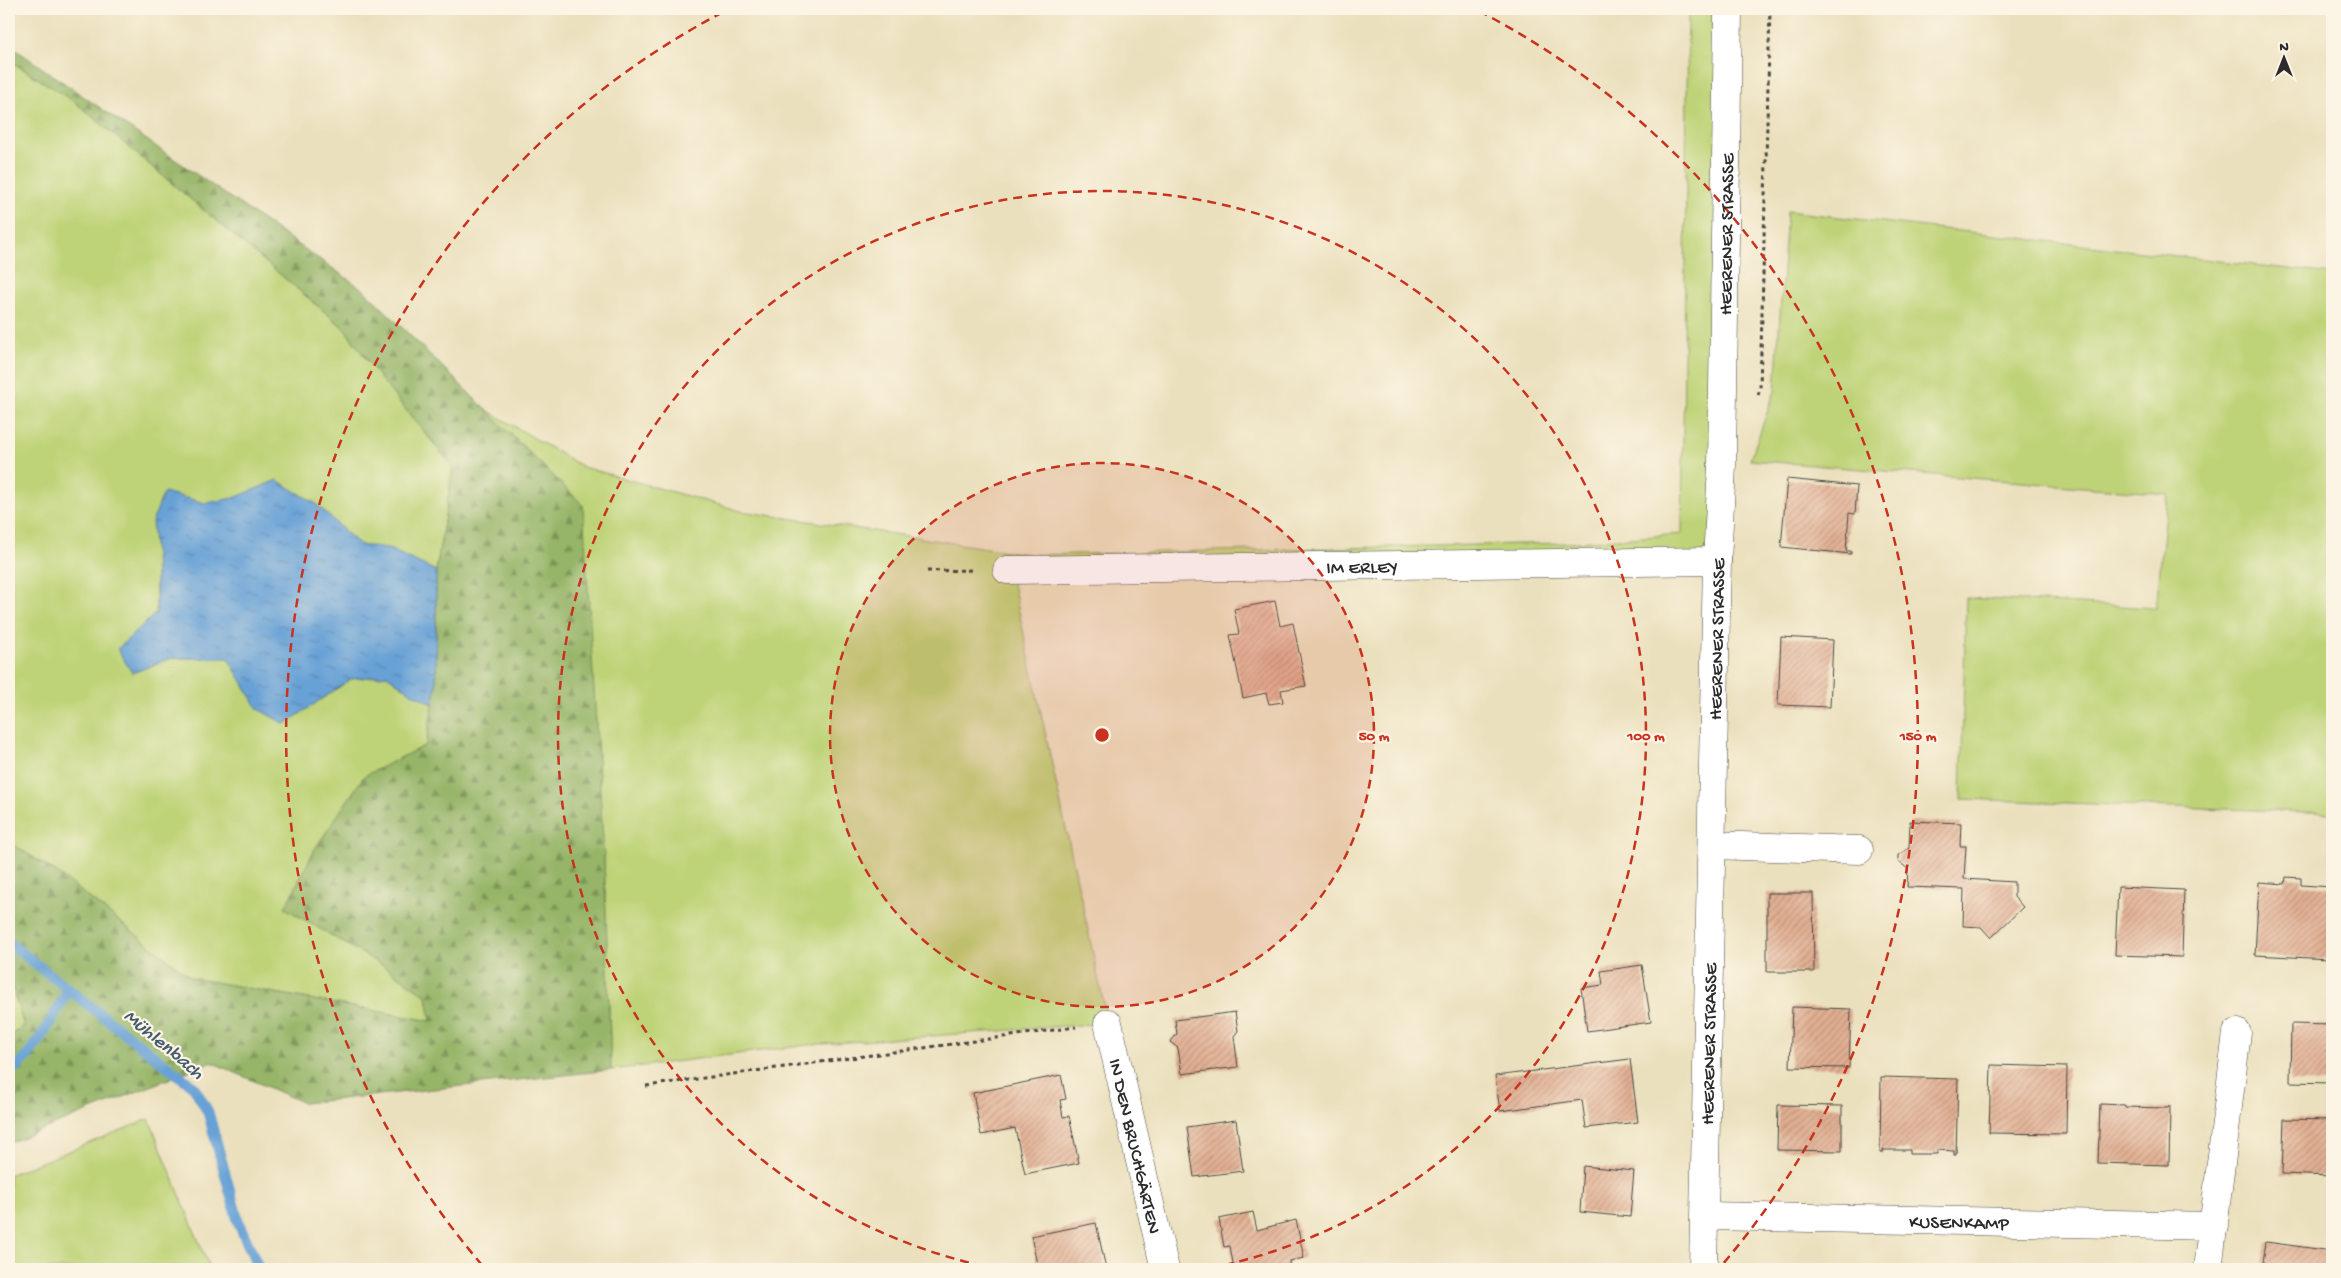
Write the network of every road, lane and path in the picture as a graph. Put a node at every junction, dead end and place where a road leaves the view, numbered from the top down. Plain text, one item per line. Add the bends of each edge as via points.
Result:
1 (1728, 9) edge
2 (1770, 9) edge
3 (1756, 398) dead end
4 (1717, 562) junction
5 (1007, 570) joint
6 (927, 571) dead end
7 (1712, 845) junction
8 (1859, 850) dead end
9 (1108, 1023) joint
10 (2237, 1033) dead end
11 (646, 1086) dead end
12 (1705, 1216) junction
13 (2214, 1226) junction
14 (1165, 1269) edge
15 (1703, 1269) edge
16 (2208, 1269) edge

1 - 4 street, HEERENER STRASSE via 1722,466
2 - 3 path via 1760,390
4 - 5 street, IM ERLEY
4 - 7 street, HEERENER STRASSE
5 - 6 path
7 - 8 street
7 - 12 street, HEERENER STRASSE
9 - 11 path
9 - 14 street, IN DEN BRUCHGÄRTEN
10 - 13 street
12 - 13 street, KUSENKAMP
12 - 15 street, HEERENER STRASSE
13 - 16 street

